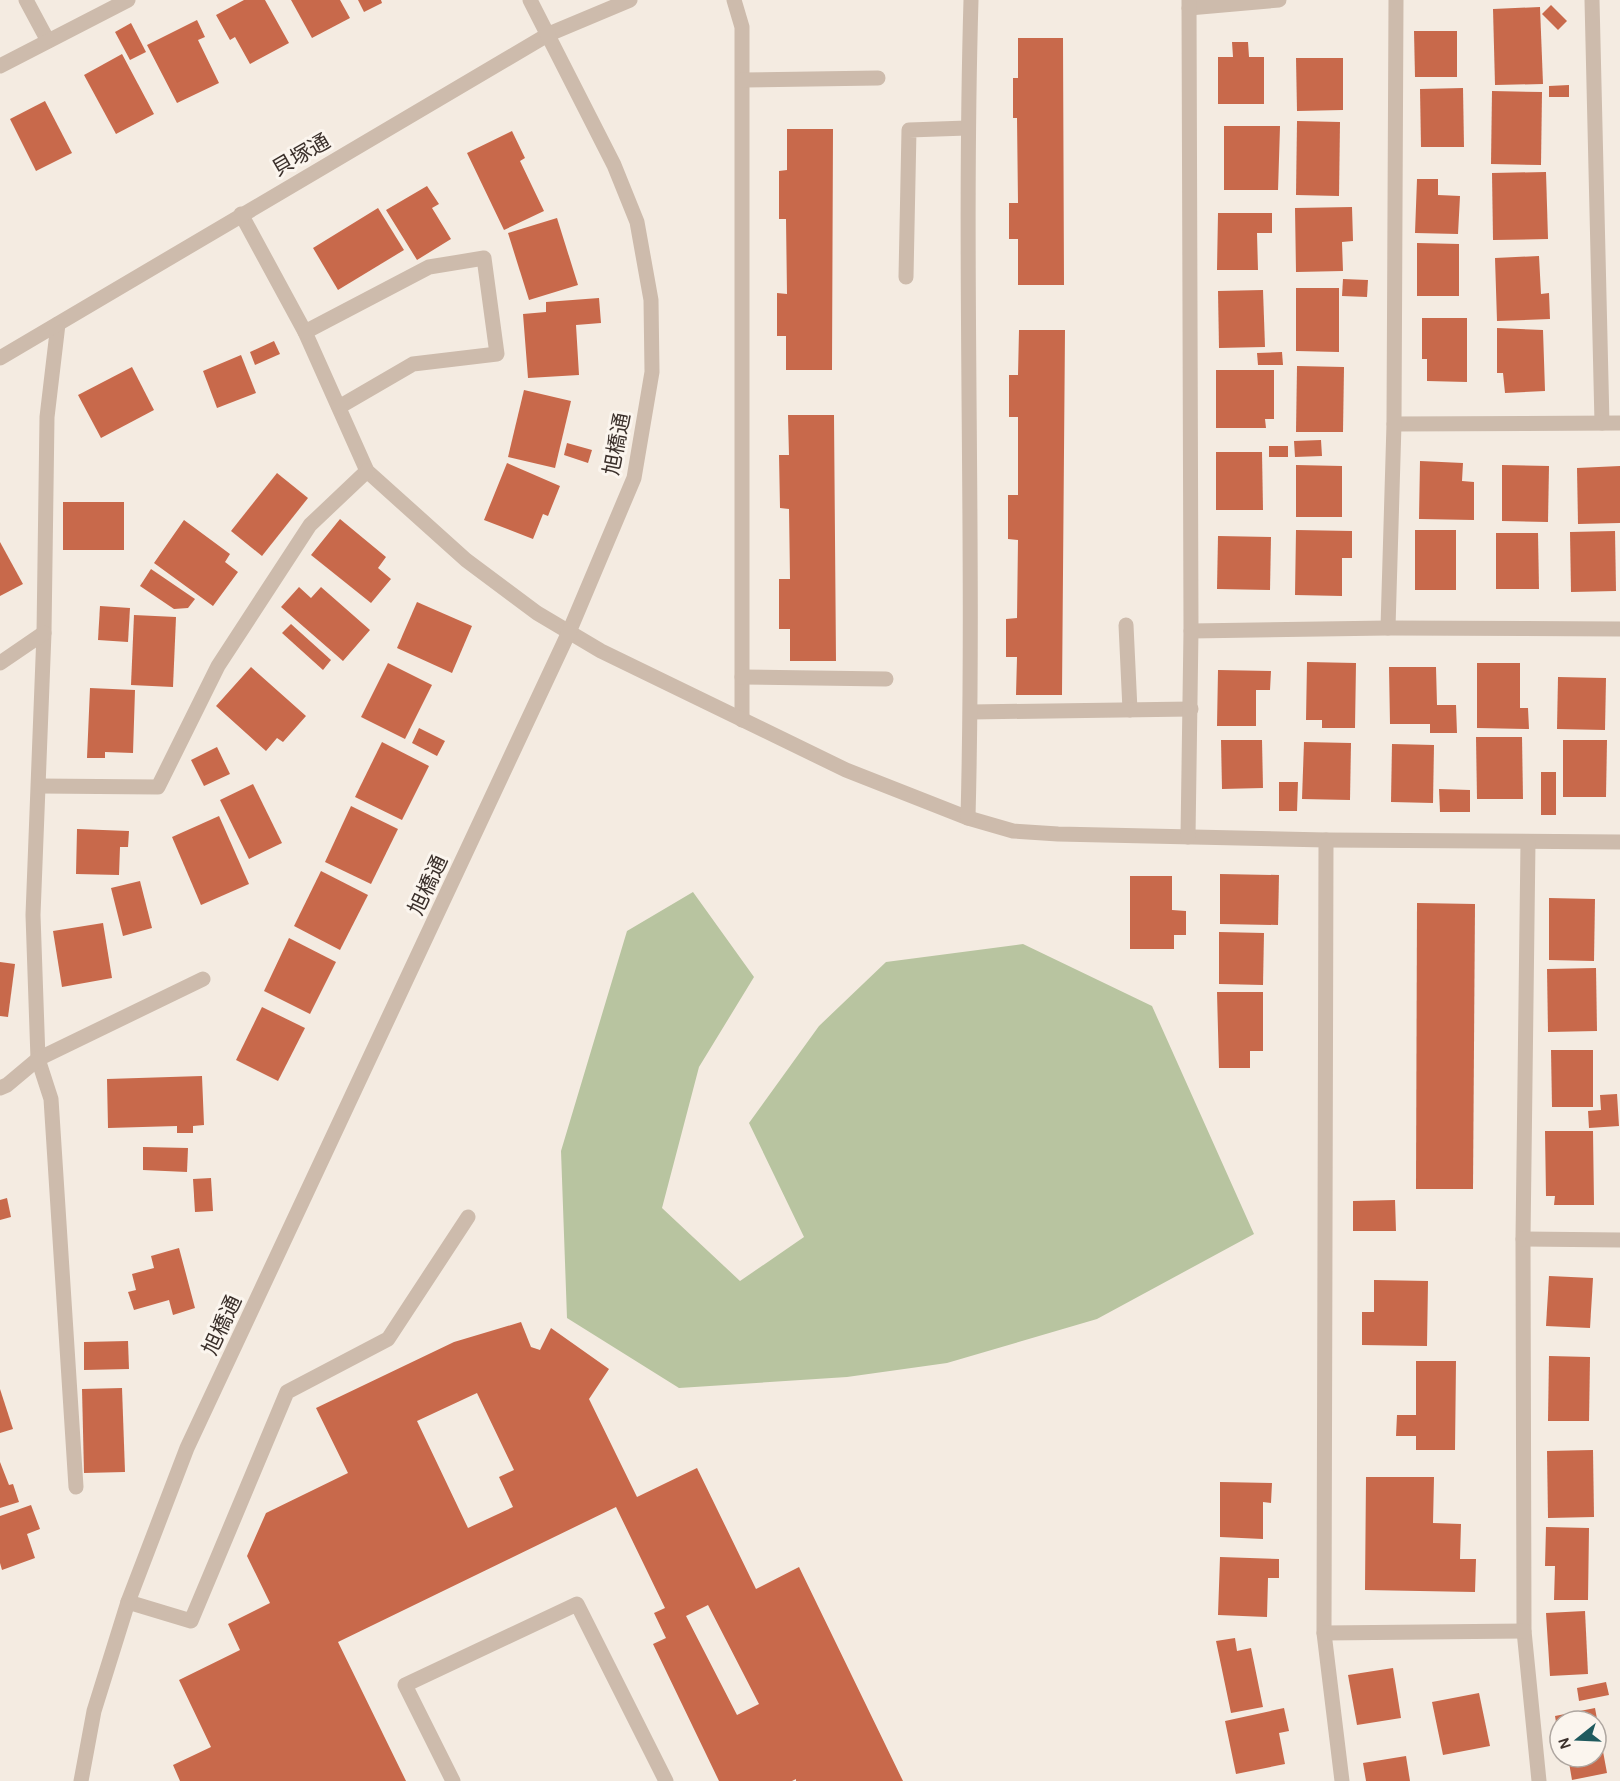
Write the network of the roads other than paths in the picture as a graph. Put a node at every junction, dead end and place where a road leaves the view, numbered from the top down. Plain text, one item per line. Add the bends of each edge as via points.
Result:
1 (26, 0) edge
2 (128, 0) edge
3 (530, 0) edge
4 (630, 0) edge
5 (734, 0) edge
6 (971, 0) edge
7 (1279, 0) edge
8 (1396, 0) edge
9 (1592, 0) edge
10 (1189, 4) edge
11 (549, 34) junction
12 (48, 41) junction
13 (0, 66) edge
14 (878, 78) dead end
15 (743, 80) junction
16 (968, 128) junction
17 (241, 214) junction
18 (906, 277) dead end
19 (58, 324) junction
20 (305, 332) junction
21 (0, 358) edge
22 (339, 407) junction
23 (1602, 423) junction
24 (1620, 423) edge
25 (1394, 424) junction
26 (367, 471) junction
27 (1126, 625) dead end
28 (1388, 628) junction
29 (1620, 629) edge
30 (569, 632) junction
31 (1191, 632) junction
32 (44, 633) junction
33 (0, 663) edge
34 (742, 676) junction
35 (885, 679) dead end
36 (1191, 709) junction
37 (1130, 710) junction
38 (971, 712) junction
39 (742, 720) junction
40 (39, 786) junction
41 (968, 818) junction
42 (1188, 837) junction
43 (1326, 840) junction
44 (1528, 842) junction
45 (1620, 842) edge
46 (203, 979) dead end
47 (38, 1059) junction
48 (0, 1088) edge
49 (468, 1217) dead end
50 (1523, 1239) junction
51 (1620, 1240) edge
52 (76, 1487) dead end
53 (128, 1602) junction
54 (1524, 1631) junction
55 (1324, 1633) junction
56 (81, 1781) edge
57 (453, 1781) edge
58 (666, 1781) edge
59 (1342, 1781) edge
60 (1539, 1781) edge

1 - 12 street
2 - 12 street
3 - 11 street, 旭橋通
4 - 11 street, 貝塚通
5 - 15 street via 742,27
6 - 16 street
7 - 10 street
8 - 25 street
9 - 23 street
10 - 31 street
11 - 17 street, 貝塚通
11 - 30 street, 旭橋通 via 638,222 651,300 652,372 634,478
12 - 13 street
14 - 15 street
15 - 34 street
16 - 18 street via 909,130
16 - 38 street
17 - 19 street, 貝塚通
17 - 20 street
19 - 21 street, 貝塚通
19 - 32 street via 47,417
20 - 22 street
20 - 22 street via 429,267 484,258 497,354 413,364
22 - 26 street
23 - 24 street
23 - 25 street
25 - 28 street
26 - 30 street via 466,560
26 - 40 street via 310,525 218,666 158,787
27 - 37 street
28 - 29 street
28 - 31 street
30 - 39 street
30 - 53 street, 旭橋通 via 187,1448
31 - 36 street
32 - 33 street
32 - 40 street
34 - 35 street
34 - 39 street
36 - 37 street
36 - 42 street
37 - 38 street
38 - 41 street
39 - 41 street via 846,770
40 - 47 street via 33,915
41 - 42 street via 1013,831
42 - 43 street
43 - 44 street
43 - 55 street
44 - 45 street
44 - 50 street
46 - 47 street
47 - 48 street
47 - 52 street via 51,1099
49 - 53 street via 388,1339 287,1392 191,1621
50 - 51 street
50 - 54 street
53 - 56 street, 旭橋通 via 94,1711
54 - 55 street
54 - 60 street
55 - 59 street
57 - 58 street via 405,1685 577,1604

